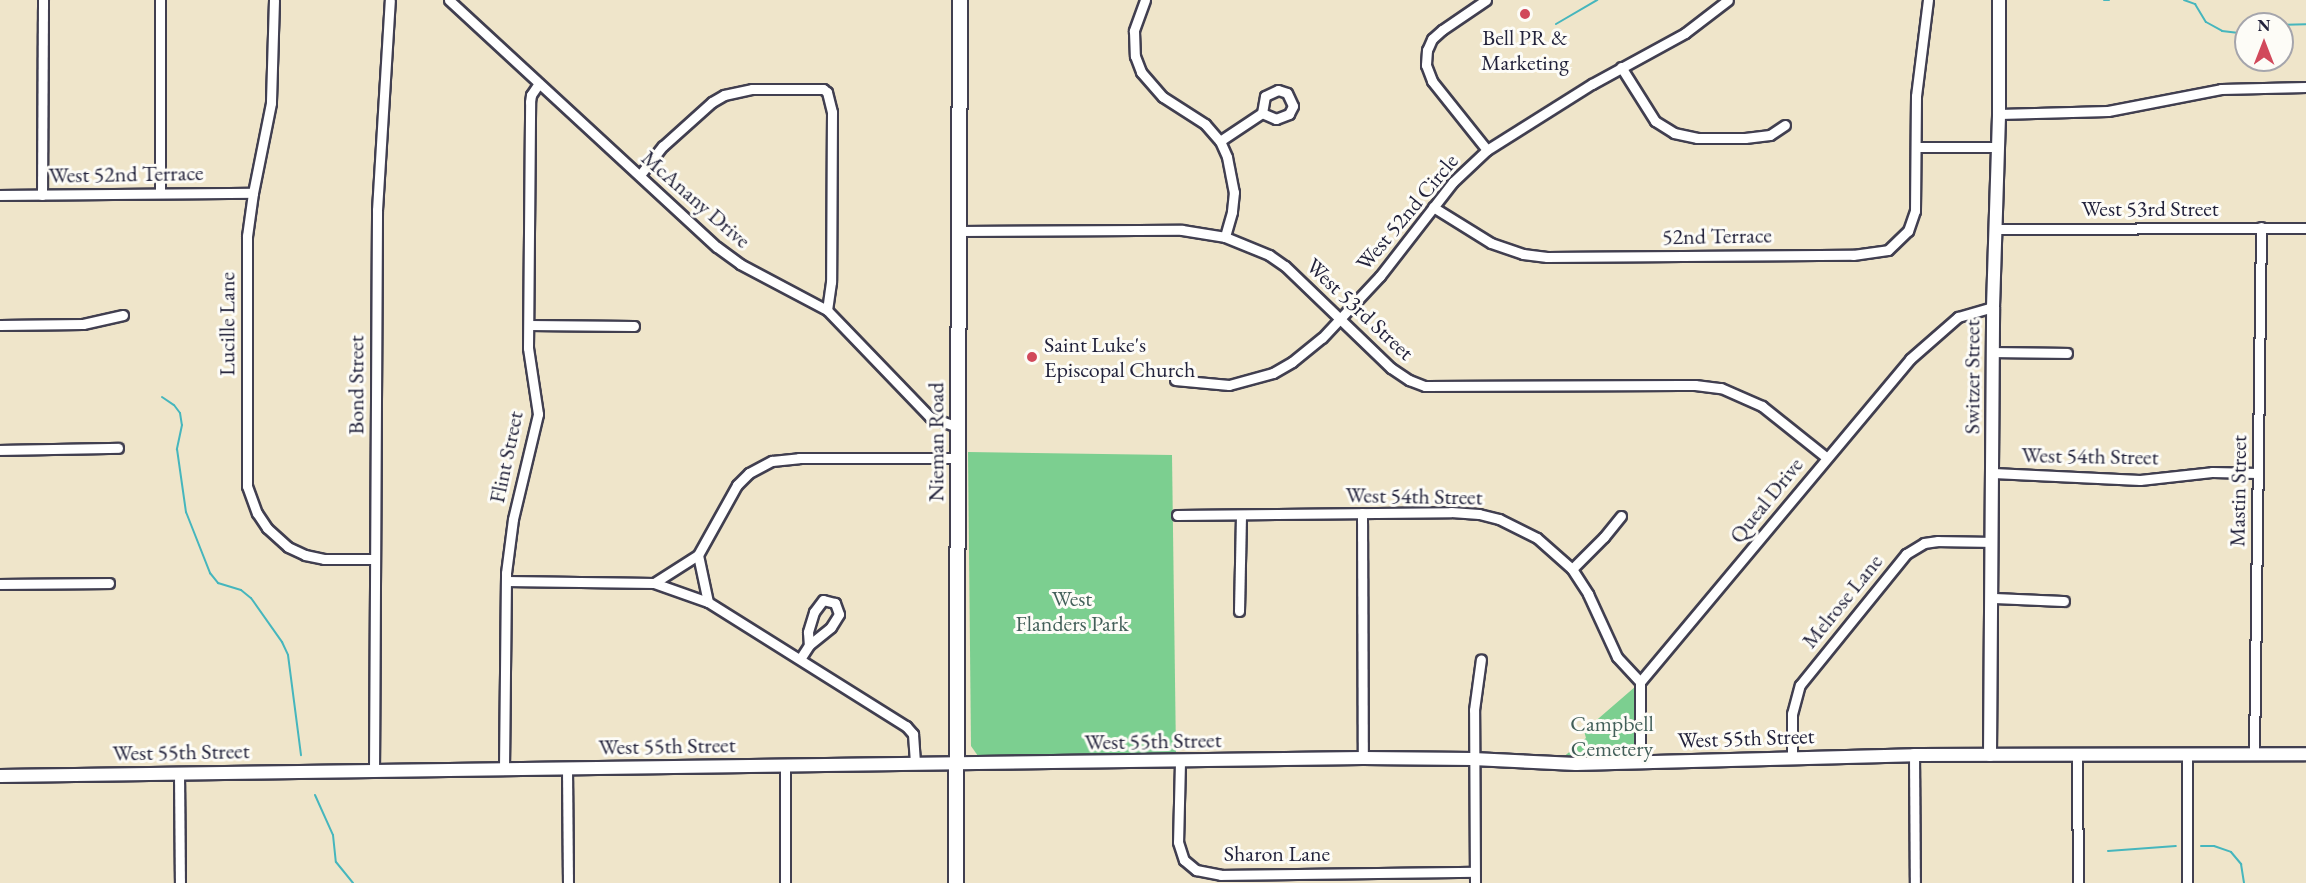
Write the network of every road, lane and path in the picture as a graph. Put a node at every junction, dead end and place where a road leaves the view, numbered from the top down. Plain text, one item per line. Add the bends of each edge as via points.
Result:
1 (43, 0) edge
2 (160, 0) edge
3 (274, 0) edge
4 (390, 0) edge
5 (449, 0) edge
6 (960, 0) edge
7 (1145, 0) edge
8 (1486, 0) edge
9 (1728, 0) edge
10 (1928, 0) edge
11 (1999, 0) edge
12 (1622, 67) junction
13 (539, 83) junction
14 (2306, 87) edge
15 (1262, 113) dead end
16 (1999, 114) junction
17 (1785, 125) dead end
18 (1220, 141) junction
19 (1916, 147) junction
20 (1998, 147) junction
21 (1487, 150) junction
22 (640, 175) junction
23 (253, 193) junction
24 (160, 194) junction
25 (0, 195) edge
26 (42, 195) junction
27 (1433, 207) junction
28 (2261, 228) junction
29 (2306, 228) edge
30 (1995, 229) junction
31 (959, 231) junction
32 (1225, 237) junction
33 (1993, 307) junction
34 (827, 310) junction
35 (123, 315) dead end
36 (1341, 318) junction
37 (0, 325) edge
38 (529, 325) junction
39 (634, 326) dead end
40 (1993, 352) junction
41 (2067, 353) dead end
42 (1175, 380) dead end
43 (958, 427) junction
44 (118, 448) dead end
45 (0, 450) edge
46 (1826, 457) junction
47 (958, 458) junction
48 (1993, 473) junction
49 (2258, 473) junction
50 (1362, 513) junction
51 (1177, 514) dead end
52 (1241, 514) junction
53 (1621, 516) dead end
54 (1991, 542) junction
55 (698, 555) junction
56 (375, 559) junction
57 (1572, 568) junction
58 (506, 581) junction
59 (109, 583) dead end
60 (654, 583) junction
61 (0, 584) edge
62 (1993, 598) junction
63 (2064, 601) dead end
64 (708, 602) junction
65 (1239, 611) dead end
66 (809, 645) junction
67 (800, 659) junction
68 (1481, 659) dead end
69 (1640, 682) junction
70 (2254, 754) junction
71 (2306, 754) edge
72 (1914, 755) junction
73 (1990, 755) junction
74 (2077, 755) junction
75 (2187, 755) junction
76 (1363, 758) junction
77 (1792, 758) junction
78 (1473, 759) junction
79 (1180, 762) junction
80 (1640, 762) junction
81 (915, 764) junction
82 (955, 765) junction
83 (785, 766) junction
84 (504, 768) junction
85 (567, 769) junction
86 (374, 771) junction
87 (180, 773) junction
88 (0, 776) edge
89 (1474, 872) junction
90 (180, 883) edge
91 (568, 883) edge
92 (785, 883) edge
93 (956, 883) edge
94 (1475, 883) edge
95 (1915, 883) edge
96 (2078, 883) edge
97 (2187, 883) edge

1 - 26 street
2 - 24 street
3 - 23 street, Lucille Lane via 271,103
4 - 56 street, Bond Street via 377,210
5 - 13 street, McAnany Drive
6 - 31 main road, Nieman Road
7 - 18 street via 1134,31 1135,56 1141,72 1156,90 1205,124
8 - 21 street via 1432,39 1426,65 1432,81
9 - 12 street, West 52nd Circle via 1686,33
10 - 19 street via 1919,54
11 - 16 street, Switzer Street
12 - 17 street via 1655,121 1674,133 1697,138 1745,138 1770,135
12 - 21 street, West 52nd Circle
13 - 22 street, McAnany Drive
13 - 38 street, Flint Street via 530,102
14 - 16 street via 2221,89 2108,111
15 - 18 street
16 - 20 street, Switzer Street
18 - 32 street via 1234,192
19 - 20 street
19 - 27 street, 52nd Terrace via 1914,211 1908,231 1888,250 1875,253 1568,258 1533,255 1491,243
20 - 30 street, Switzer Street
21 - 27 street, West 52nd Circle
22 - 34 street, McAnany Drive via 740,264
22 - 34 street via 663,147 724,95 752,89 823,89 832,112 831,282
23 - 24 street, West 52nd Terrace
23 - 56 street, Lucille Lane via 248,236 246,448 251,501 273,534 305,555
24 - 26 street, West 52nd Terrace
25 - 26 street, West 52nd Terrace
27 - 36 street, West 52nd Circle via 1380,276
28 - 29 street, West 53rd Street
28 - 30 street, West 53rd Street
28 - 49 street, Mastin Street
30 - 33 street, Switzer Street
31 - 32 street, West 53rd Street via 1182,230
31 - 43 main road, Nieman Road
32 - 36 street, West 53rd Street via 1285,266
33 - 40 street, Switzer Street
33 - 46 street, Queal Drive via 1958,317 1934,337 1880,392
34 - 43 street, McAnany Drive via 930,417
35 - 37 street via 83,324
36 - 42 street, West 52nd Circle via 1312,347 1273,373 1229,385
36 - 46 street, West 53rd Street via 1391,368 1425,386 1721,388 1762,406
38 - 39 street
38 - 58 street, Flint Street via 528,348 538,414 513,519
40 - 41 street
40 - 48 street, Switzer Street
43 - 47 main road, Nieman Road
44 - 45 street
46 - 69 street, Queal Drive
47 - 55 street via 792,458 763,464 737,485
47 - 82 main road, Nieman Road
48 - 49 street, West 54th Street via 2140,480 2212,472
48 - 54 street, Switzer Street
49 - 70 street, Mastin Street
50 - 52 street, West 54th Street
50 - 57 street, West 54th Street via 1479,514 1519,527
50 - 76 street
51 - 52 street, West 54th Street
52 - 65 street
53 - 57 street
54 - 62 street, Switzer Street
54 - 77 street, Melrose Lane via 1938,541 1924,543 1906,554 1800,685 1792,714
55 - 60 street
55 - 64 street
56 - 86 street, Bond Street
57 - 69 street, West 54th Street via 1617,657
58 - 60 street
58 - 84 street, Flint Street
59 - 61 street
60 - 64 street
62 - 63 street
62 - 73 street, Switzer Street
64 - 67 street
66 - 66 street via 831,627 839,614 835,603 823,600 814,612
66 - 67 street
67 - 81 street via 906,726 913,734
68 - 78 street
69 - 80 street
70 - 71 street, West 55th Street
70 - 75 street, West 55th Street
72 - 73 street, West 55th Street
72 - 77 street, West 55th Street
72 - 95 street
73 - 74 street, West 55th Street
74 - 75 street, West 55th Street
74 - 96 street
75 - 97 street
76 - 78 street, West 55th Street
76 - 79 street, West 55th Street
77 - 80 street, West 55th Street
78 - 80 street, West 55th Street via 1576,764
78 - 89 street
79 - 82 street, West 55th Street
79 - 89 street, Sharon Lane via 1178,842 1184,860 1196,870 1221,875
81 - 82 street, West 55th Street
81 - 83 street, West 55th Street
82 - 93 main road, Nieman Road
83 - 85 street, West 55th Street
83 - 92 street
84 - 85 street, West 55th Street
84 - 86 street, West 55th Street
85 - 91 street
86 - 87 street, West 55th Street
87 - 88 street, West 55th Street
87 - 90 street
89 - 94 street

